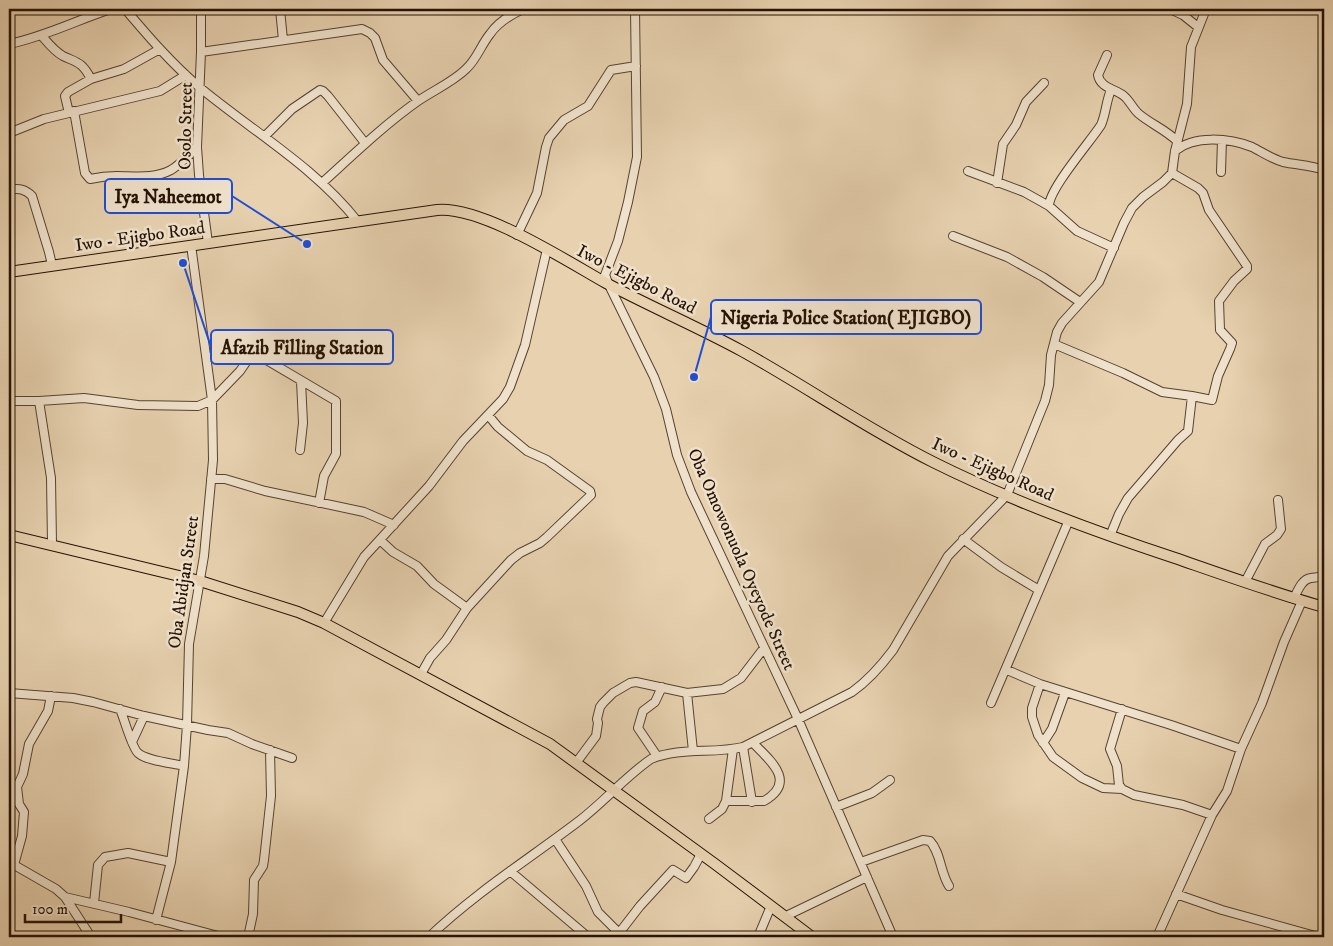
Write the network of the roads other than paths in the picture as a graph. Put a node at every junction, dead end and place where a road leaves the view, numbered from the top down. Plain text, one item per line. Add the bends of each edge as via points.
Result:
1 (112, 9) edge
2 (125, 9) edge
3 (201, 9) edge
4 (280, 9) edge
5 (523, 9) edge
6 (636, 9) edge
7 (1170, 9) edge
8 (1206, 9) edge
9 (1198, 27) junction
10 (42, 36) junction
11 (283, 40) junction
12 (9, 44) edge
13 (160, 49) junction
14 (201, 52) junction
15 (1108, 55) dead end
16 (636, 66) junction
17 (186, 76) junction
18 (91, 79) junction
19 (1044, 83) dead end
20 (200, 88) junction
21 (1111, 90) junction
22 (418, 101) junction
23 (72, 112) junction
24 (9, 133) edge
25 (265, 136) junction
26 (1222, 140) junction
27 (1177, 141) junction
28 (365, 143) junction
29 (197, 147) junction
30 (1174, 151) junction
31 (1324, 170) edge
32 (968, 171) dead end
33 (1172, 172) junction
34 (1222, 172) dead end
35 (322, 183) junction
36 (997, 183) junction
37 (9, 190) edge
38 (1048, 206) junction
39 (358, 222) junction
40 (517, 235) junction
41 (953, 236) dead end
42 (208, 243) junction
43 (191, 245) junction
44 (1114, 248) junction
45 (547, 249) junction
46 (52, 265) junction
47 (9, 272) edge
48 (608, 283) junction
49 (1080, 302) junction
50 (1054, 344) junction
51 (253, 352) junction
52 (207, 358) junction
53 (301, 381) junction
54 (1192, 396) junction
55 (212, 400) junction
56 (9, 401) edge
57 (39, 401) junction
58 (488, 415) junction
59 (300, 450) dead end
60 (211, 479) junction
61 (1007, 495) junction
62 (1278, 500) dead end
63 (319, 503) junction
64 (1069, 520) junction
65 (394, 525) junction
66 (9, 535) edge
67 (1110, 536) junction
68 (963, 539) junction
69 (380, 540) junction
70 (52, 544) junction
71 (1324, 575) edge
72 (200, 581) junction
73 (1245, 582) junction
74 (1039, 590) junction
75 (1298, 599) junction
76 (1324, 607) edge
77 (467, 608) junction
78 (324, 623) junction
79 (764, 648) junction
80 (1007, 670) junction
81 (421, 674) junction
82 (1040, 684) junction
83 (662, 687) junction
84 (1065, 692) junction
85 (687, 693) junction
86 (9, 694) edge
87 (51, 696) junction
88 (991, 703) dead end
89 (120, 709) junction
90 (1122, 709) junction
91 (144, 716) junction
92 (798, 719) junction
93 (188, 725) junction
94 (132, 742) junction
95 (753, 743) junction
96 (1043, 743) junction
97 (744, 747) junction
98 (733, 749) junction
99 (1241, 749) junction
100 (270, 750) junction
101 (694, 751) junction
102 (657, 756) junction
103 (292, 758) dead end
104 (576, 763) junction
105 (184, 766) junction
106 (890, 780) dead end
107 (1122, 789) junction
108 (613, 790) junction
109 (726, 801) junction
110 (752, 802) junction
111 (836, 807) junction
112 (1212, 816) junction
113 (709, 819) dead end
114 (554, 839) junction
115 (701, 854) junction
116 (171, 862) junction
117 (861, 862) junction
118 (11, 863) edge
119 (510, 870) junction
120 (867, 877) junction
121 (949, 886) dead end
122 (1176, 894) junction
123 (66, 897) junction
124 (83, 901) junction
125 (94, 903) junction
126 (771, 906) junction
127 (76, 913) junction
128 (786, 916) junction
129 (156, 920) junction
130 (618, 935) edge
131 (92, 937) edge
132 (222, 937) edge
133 (248, 937) edge
134 (429, 937) edge
135 (588, 937) edge
136 (758, 937) edge
137 (812, 937) edge
138 (893, 937) edge
139 (1157, 937) edge
140 (1319, 937) edge

1 - 10 street
2 - 13 street
3 - 14 street, Osolo Street
4 - 11 street
5 - 22 street via 510,15 490,33 476,57 460,75
6 - 16 street
7 - 9 street
8 - 9 street
9 - 27 street via 1191,47 1186,110
10 - 12 street
10 - 18 street via 63,56 86,68
11 - 14 street
11 - 22 street via 362,29 375,38 383,60
13 - 17 street
13 - 18 street via 124,69
14 - 20 street, Osolo Street
15 - 21 street via 1098,78
16 - 40 street via 611,70 588,106 564,120 549,138 537,193
16 - 48 street via 637,157 618,241 605,275
17 - 20 street
17 - 23 street via 160,91
18 - 23 street via 68,92 66,96
19 - 36 street via 1026,102 1003,144
20 - 25 street
20 - 29 street, Osolo Street
21 - 27 street via 1124,96 1138,114
21 - 38 street via 1101,125 1056,185
22 - 28 street
23 - 24 street via 44,118
23 - 29 street via 85,173 90,179 157,174 170,170
25 - 28 street via 292,109 320,90
25 - 35 street
26 - 30 street via 1188,143
26 - 31 street via 1248,146 1281,162
26 - 34 street
27 - 30 street
28 - 35 street
29 - 42 street, Osolo Street
30 - 33 street
32 - 36 street
33 - 44 street via 1132,208
33 - 54 street via 1203,194 1209,210 1247,266 1219,301 1220,330 1232,343 1212,400
35 - 39 street via 344,203
36 - 38 street via 1024,192
37 - 46 street via 26,190 32,196
38 - 44 street via 1077,231
39 - 40 main road, Iwo - Ejigbo Road via 445,209 474,216
39 - 42 main road, Iwo - Ejigbo Road
40 - 45 main road, Iwo - Ejigbo Road
41 - 49 street via 1008,257
42 - 43 main road, Iwo - Ejigbo Road
43 - 46 main road, Iwo - Ejigbo Road
43 - 52 street, Oba Abidjan Street
44 - 49 street via 1100,282
45 - 48 main road, Iwo - Ejigbo Road
45 - 58 street via 519,362 503,399
46 - 47 main road, Iwo - Ejigbo Road
48 - 61 main road, Iwo - Ejigbo Road via 734,347 934,462
48 - 79 street, Oba Omowonuola Oyeyode Street via 654,377 691,492
49 - 50 street via 1062,323
50 - 54 street via 1162,392
50 - 61 street via 1045,402
51 - 52 street
51 - 53 street
51 - 55 street
52 - 55 street, Oba Abidjan Street
53 - 59 street via 303,423
53 - 63 street via 337,403 336,454 324,476
54 - 67 street via 1188,431 1128,498
55 - 57 street via 198,406 138,405 84,398
55 - 60 street, Oba Abidjan Street
56 - 57 street
57 - 70 street via 51,478
58 - 65 street
58 - 77 street via 527,451 547,460 590,491 591,495 540,543 511,560
60 - 63 street via 225,479
60 - 72 street, Oba Abidjan Street
61 - 64 main road, Iwo - Ejigbo Road
61 - 68 street
62 - 73 street via 1280,532 1265,544
63 - 65 street via 364,512
64 - 67 main road, Iwo - Ejigbo Road
64 - 74 street
65 - 69 street
66 - 70 main road
67 - 73 main road, Iwo - Ejigbo Road
68 - 74 street via 1000,567
68 - 92 street via 943,563 893,650 872,676 852,692
69 - 77 street via 418,566 434,584
69 - 78 street via 364,557
70 - 72 main road
71 - 75 street via 1306,580
72 - 78 main road
72 - 93 street, Oba Abidjan Street via 187,661
73 - 75 main road, Iwo - Ejigbo Road
74 - 80 street
75 - 76 main road, Iwo - Ejigbo Road
75 - 99 street via 1262,703
77 - 81 street
78 - 81 main road
79 - 85 street via 738,681 723,689
79 - 92 street, Oba Omowonuola Oyeyode Street
80 - 82 street
80 - 88 street
81 - 104 main road via 534,734
82 - 84 street
82 - 96 street via 1032,717
83 - 85 street
83 - 102 street via 655,702 643,711 638,728
83 - 104 street via 636,682 613,693 600,708 596,736
84 - 90 street
84 - 96 street via 1052,729
85 - 101 street
86 - 87 street
87 - 89 street
87 - 118 street via 48,710 29,744 17,788 19,804 24,812 22,836
89 - 91 street
89 - 94 street
90 - 99 street
90 - 107 street via 1110,748
91 - 93 street
91 - 94 street
92 - 95 street
92 - 111 street, Oba Omowonuola Oyeyode Street
93 - 100 street via 228,733
93 - 105 street, Oba Abidjan Street
94 - 105 street via 138,754
95 - 97 street
95 - 110 street via 778,770 781,783 768,799
96 - 107 street via 1053,757 1082,778 1103,788
97 - 98 street
97 - 110 street
98 - 101 street
98 - 109 street
99 - 112 street via 1227,791
100 - 103 street
100 - 133 street via 271,796 264,860 254,880 253,914
101 - 102 street
102 - 108 street
104 - 108 main road
105 - 116 street, Oba Abidjan Street
106 - 111 street via 872,792
107 - 112 street
108 - 114 street via 593,810
108 - 115 main road
109 - 110 street
109 - 113 street via 722,809
111 - 117 street, Oba Omowonuola Oyeyode Street
112 - 122 street
114 - 119 street
114 - 130 street via 586,886 598,912
115 - 126 main road
115 - 130 street via 686,878 673,870
116 - 125 street via 128,853 105,857 98,865
116 - 129 street, Oba Abidjan Street
117 - 120 street, Oba Omowonuola Oyeyode Street
117 - 121 street via 923,840 930,841
118 - 123 street
119 - 134 street
119 - 135 street
120 - 128 street
120 - 138 street, Oba Omowonuola Oyeyode Street
122 - 139 street
122 - 140 street
123 - 124 street
123 - 127 street
124 - 125 street
124 - 127 street
125 - 129 street
126 - 128 main road
126 - 136 street
127 - 131 street
128 - 137 main road
129 - 132 street

